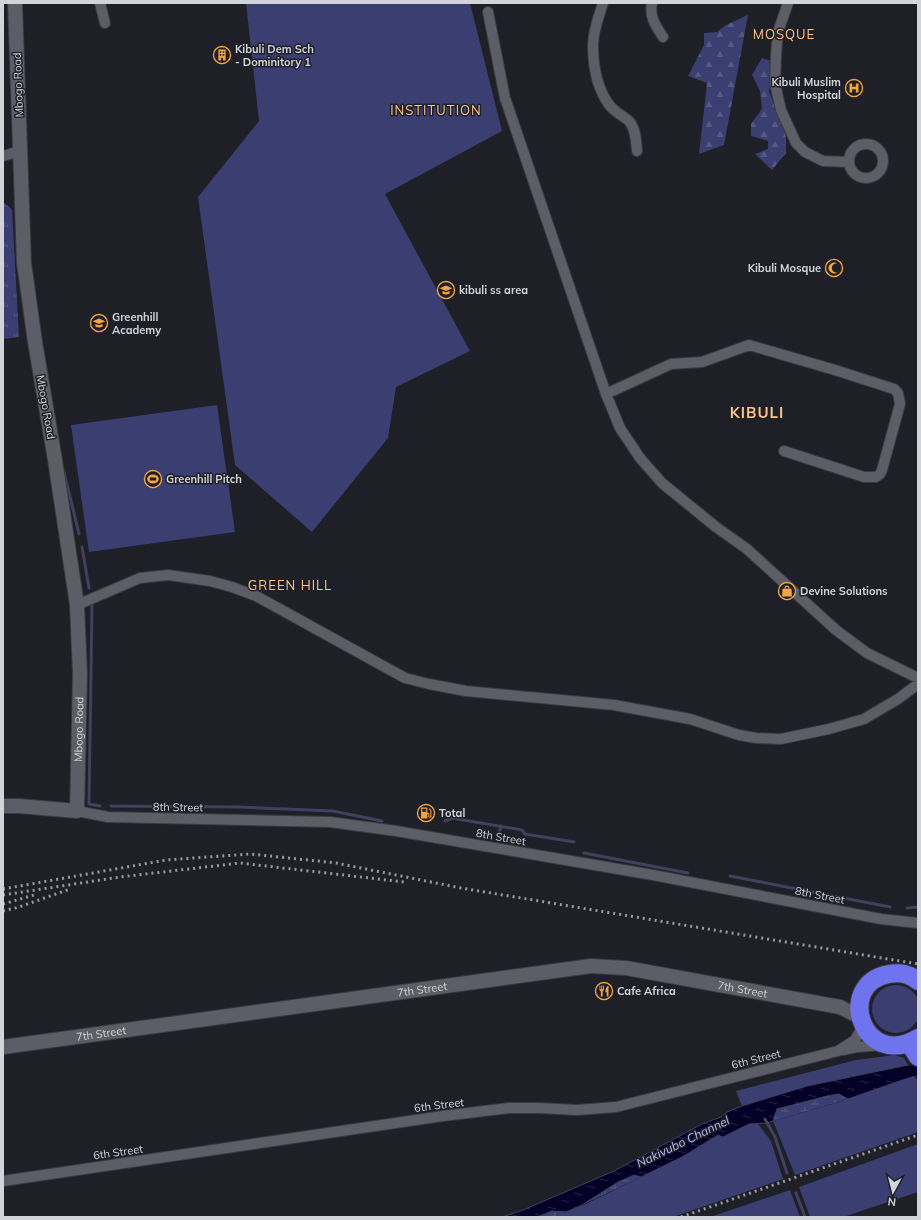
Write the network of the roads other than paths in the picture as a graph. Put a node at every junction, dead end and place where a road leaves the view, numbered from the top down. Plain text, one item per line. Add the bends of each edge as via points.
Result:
1 (15, 3) edge
2 (100, 3) edge
3 (603, 3) edge
4 (652, 3) edge
5 (788, 3) edge
6 (488, 12) dead end
7 (105, 23) dead end
8 (663, 37) dead end
9 (20, 151) junction
10 (637, 151) dead end
11 (3, 156) edge
12 (848, 162) junction
13 (606, 394) junction
14 (784, 451) dead end
15 (78, 605) junction
16 (918, 678) edge
17 (918, 684) edge
18 (3, 806) edge
19 (77, 811) junction
20 (918, 923) edge
21 (918, 981) edge
22 (861, 997) junction
23 (840, 1007) junction
24 (861, 1022) junction
25 (886, 1044) junction
26 (915, 1046) edge
27 (3, 1047) edge
28 (838, 1051) junction
29 (3, 1181) edge

1 - 9 street, Mbogo Road
2 - 7 street
3 - 10 street via 593,45 596,76 601,93 611,107 630,122
4 - 8 street via 651,16
5 - 12 street via 778,32 776,55 775,84 781,110 796,143 806,152 823,161
6 - 13 street via 505,98
9 - 11 street
9 - 15 street, Mbogo Road via 24,263
12 - 12 street via 853,172 863,178 874,176 882,168 883,155 875,145 862,143 852,150
13 - 14 street via 671,364 702,362 749,345 894,389 898,393 900,404 882,470 876,477 856,476
13 - 16 street via 620,428 640,458 662,483 746,549 836,630 867,653
15 - 17 street via 140,578 168,575 210,581 256,596 405,678 466,691 614,705 668,714 756,738 781,739 864,719
15 - 19 street, Mbogo Road via 80,674
18 - 19 street
19 - 20 street, 8th Street via 108,817 330,822 653,875 881,919
21 - 22 highway via 905,974 884,975 874,980
22 - 23 street
22 - 24 highway
23 - 24 street, 7th Street
23 - 27 street, 7th Street via 626,968 591,966
24 - 25 highway via 868,1033
24 - 28 street, 6th Street via 855,1040
25 - 26 highway
25 - 28 street
28 - 29 street, 6th Street via 616,1107 577,1110 510,1108 442,1116

